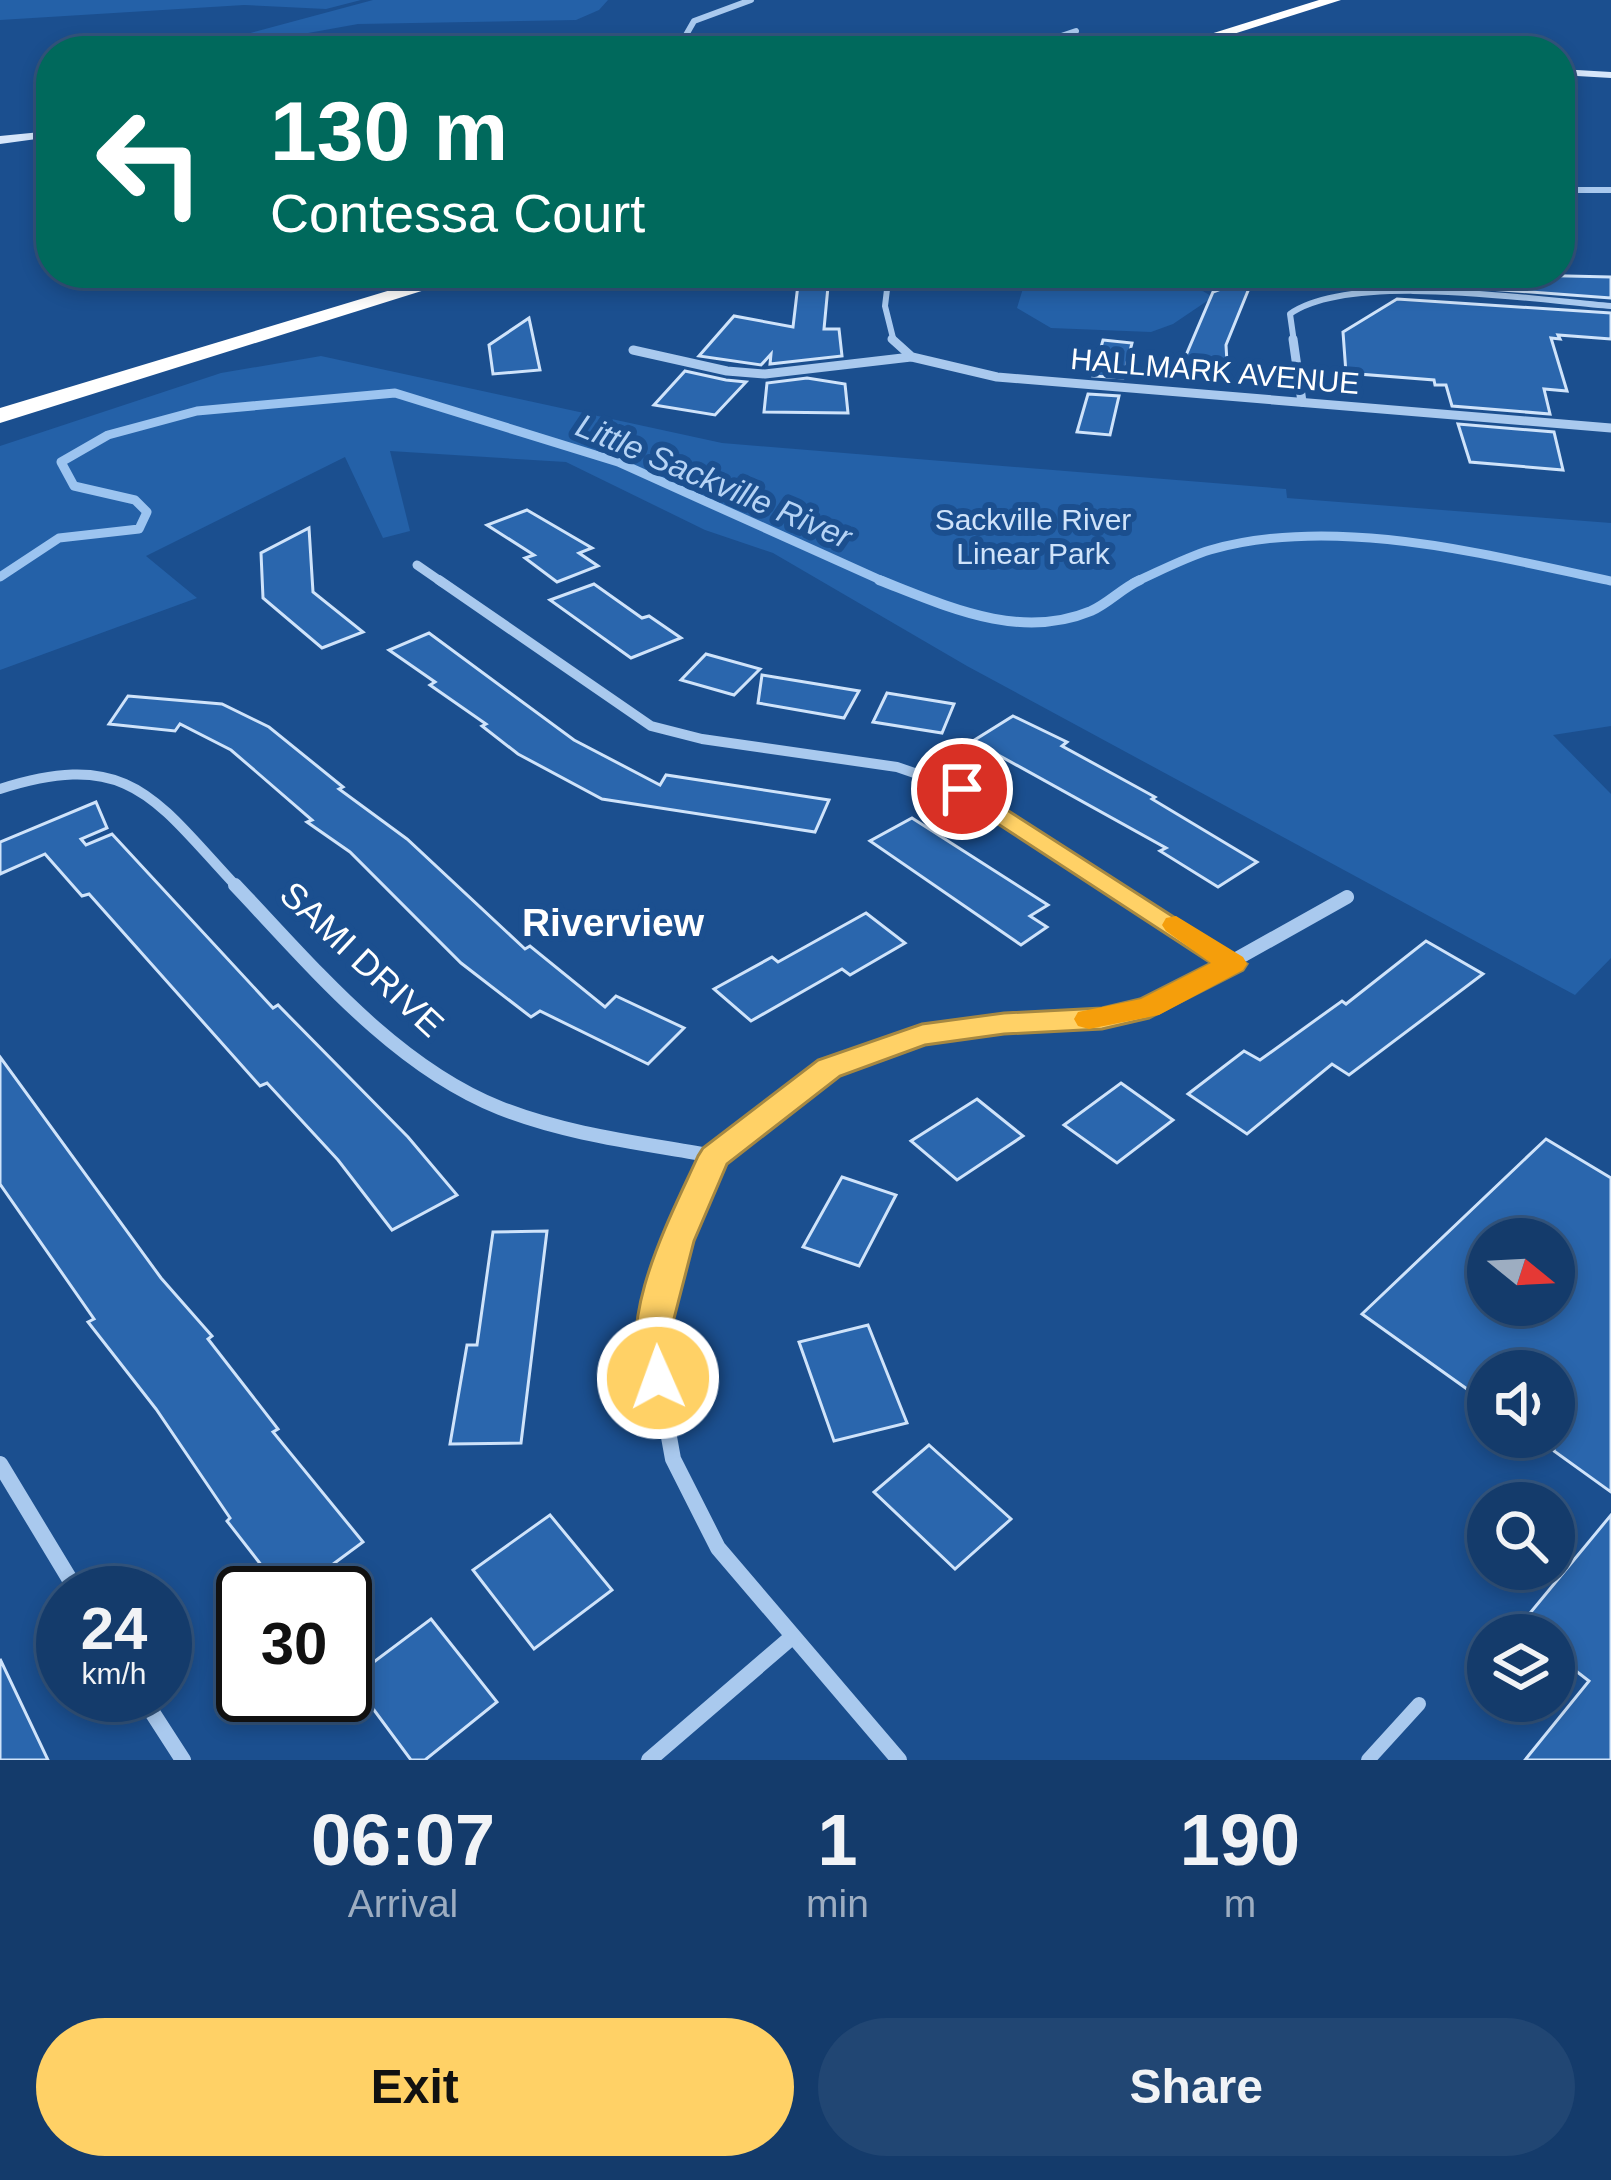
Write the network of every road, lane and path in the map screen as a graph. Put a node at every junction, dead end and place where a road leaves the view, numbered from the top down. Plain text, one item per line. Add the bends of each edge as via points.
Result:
1 (751, 0) edge
2 (1339, 3) edge
3 (1076, 31) dead end
4 (686, 36) edge
5 (1061, 36) edge
6 (1219, 36) edge
7 (1242, 36) edge
8 (1575, 73) edge
9 (1611, 75) edge
10 (36, 136) edge
11 (0, 140) edge
12 (1575, 190) edge
13 (1611, 190) edge
14 (375, 288) edge
15 (420, 288) edge
16 (888, 288) edge
17 (1611, 306) edge
18 (633, 350) dead end
19 (912, 357) junction
20 (0, 401) edge
21 (1302, 402) junction
22 (0, 416) edge
23 (1611, 428) edge
24 (417, 565) dead end
25 (0, 789) edge
26 (1347, 897) dead end
27 (1233, 964) junction
28 (714, 1156) junction
29 (0, 1464) edge
30 (62, 1566) edge
31 (792, 1637) junction
32 (1419, 1705) dead end
33 (158, 1722) edge
34 (183, 1760) edge
35 (649, 1760) edge
36 (899, 1760) edge
37 (1367, 1760) edge

1 - 4 street via 694,22
2 - 6 highway
2 - 7 highway
3 - 5 street
8 - 9 street
10 - 11 street
12 - 13 street
14 - 20 highway
15 - 22 highway
16 - 19 street via 886,326
17 - 21 street via 1407,291 1310,300 1290,314
18 - 19 street, HALLMARK AVENUE via 765,374
19 - 21 street, HALLMARK AVENUE via 997,377
21 - 23 street, HALLMARK AVENUE
24 - 27 street via 651,726 897,767 962,789
25 - 28 street, SAMI DRIVE via 50,772 124,782 160,802 398,1045 469,1094 557,1126
26 - 27 street
27 - 28 street via 1149,1007 922,1035 829,1068
28 - 31 street via 676,1241 651,1338 673,1459 718,1548
29 - 30 street
31 - 35 street
31 - 36 street
32 - 37 lane
33 - 34 street

